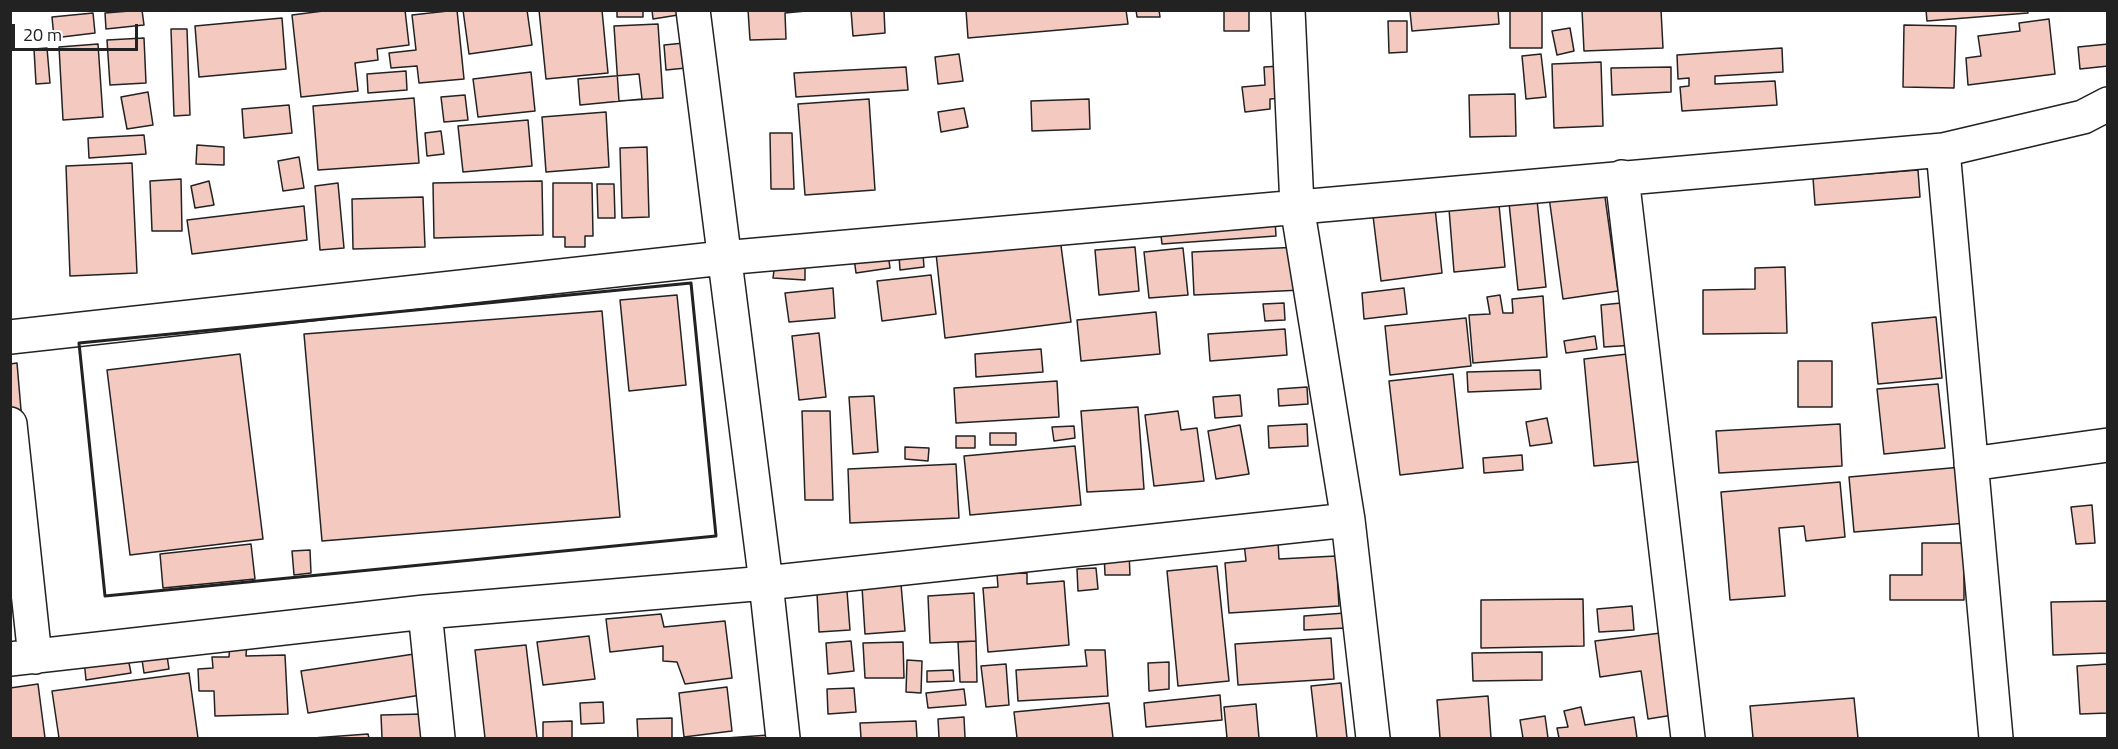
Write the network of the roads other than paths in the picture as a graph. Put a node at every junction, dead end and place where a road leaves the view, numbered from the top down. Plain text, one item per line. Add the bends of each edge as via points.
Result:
1 (693, 10) edge
2 (1288, 10) edge
3 (2108, 104) edge
4 (1943, 150) junction
5 (1622, 177) junction
6 (1297, 206) junction
7 (723, 258) junction
8 (10, 337) edge
9 (10, 424) edge
10 (2108, 445) edge
11 (1971, 464) junction
12 (1348, 520) junction
13 (766, 583) junction
14 (425, 612) junction
15 (23, 658) edge
16 (438, 738) edge
17 (783, 738) edge
18 (1373, 738) edge
19 (1688, 738) edge
20 (1996, 738) edge

1 - 7 street
2 - 6 street
3 - 4 street via 2083,117
4 - 5 street
4 - 11 street
5 - 6 street
5 - 19 street
6 - 7 street
6 - 12 street
7 - 8 street
7 - 13 street
9 - 15 street
10 - 11 street
11 - 20 street
12 - 13 street
12 - 18 street
13 - 14 street
13 - 17 street
14 - 15 street
14 - 16 street

